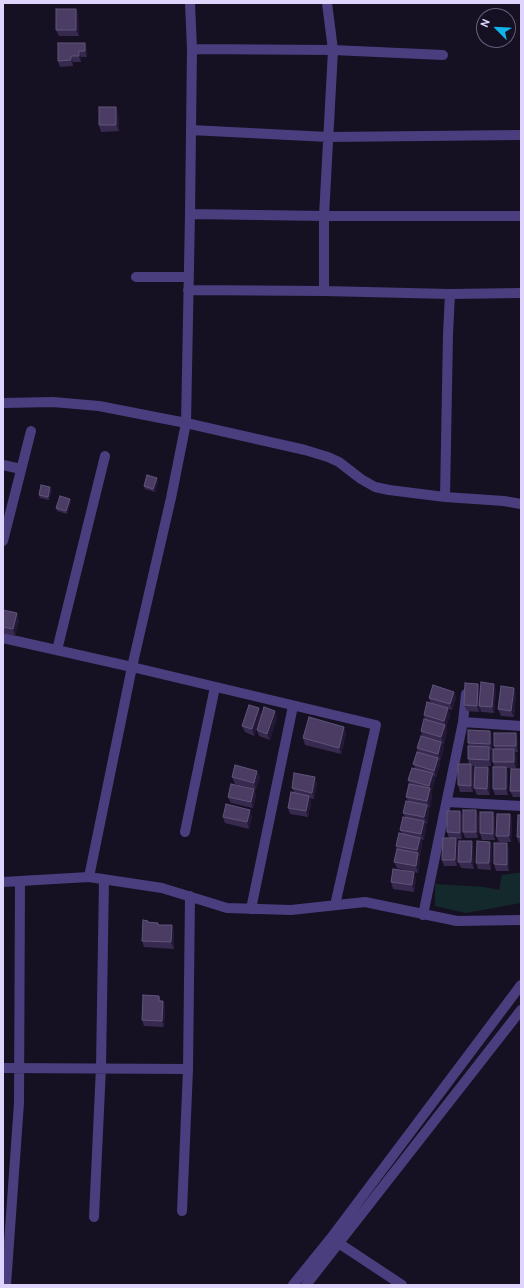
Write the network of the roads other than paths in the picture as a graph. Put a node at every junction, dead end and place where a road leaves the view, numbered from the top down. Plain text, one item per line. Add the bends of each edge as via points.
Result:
1 (190, 3) edge
2 (327, 3) edge
3 (192, 49) junction
4 (333, 50) junction
5 (443, 55) dead end
6 (191, 130) junction
7 (521, 135) edge
8 (328, 137) junction
9 (190, 214) junction
10 (324, 216) junction
11 (521, 216) edge
12 (136, 277) dead end
13 (188, 277) junction
14 (188, 290) junction
15 (324, 292) junction
16 (521, 293) edge
17 (450, 294) junction
18 (3, 403) edge
19 (186, 423) junction
20 (31, 431) dead end
21 (105, 456) dead end
22 (3, 465) edge
23 (21, 469) junction
24 (445, 497) junction
25 (521, 504) edge
26 (3, 541) edge
27 (3, 638) edge
28 (57, 650) junction
29 (132, 667) junction
30 (215, 687) junction
31 (467, 688) edge
32 (293, 706) junction
33 (463, 722) junction
34 (521, 726) edge
35 (447, 802) junction
36 (521, 806) edge
37 (185, 832) dead end
38 (89, 877) junction
39 (104, 879) junction
40 (20, 881) junction
41 (3, 882) edge
42 (190, 896) junction
43 (334, 905) junction
44 (252, 909) junction
45 (423, 915) junction
46 (521, 920) edge
47 (521, 985) edge
48 (521, 1010) edge
49 (101, 1067) junction
50 (3, 1068) edge
51 (19, 1068) junction
52 (188, 1069) junction
53 (182, 1211) dead end
54 (94, 1217) dead end
55 (331, 1238) junction
56 (340, 1244) junction
57 (6, 1285) edge
58 (293, 1285) edge
59 (306, 1285) edge
60 (402, 1285) edge

1 - 3 street
2 - 4 street
3 - 4 street
3 - 6 street
4 - 5 street
4 - 8 street
6 - 8 street
6 - 9 street
7 - 8 street
8 - 10 street
9 - 10 street
9 - 13 street
10 - 11 street
10 - 15 street
12 - 13 street
13 - 14 street
14 - 15 street
14 - 19 street
15 - 17 street
16 - 17 street
17 - 24 street
18 - 19 street via 53,402 99,406
19 - 24 street via 328,457 375,487
19 - 29 street
20 - 23 street
21 - 28 street
22 - 23 street
23 - 26 street
24 - 25 street
27 - 28 street
28 - 29 street
29 - 30 street
29 - 38 street
30 - 32 street
30 - 37 street
31 - 33 street
32 - 43 street via 376,725
32 - 44 street
33 - 34 street
33 - 35 street
35 - 36 street
35 - 45 street
38 - 39 street
38 - 40 street
39 - 42 street via 162,888
39 - 49 street
40 - 41 street
40 - 51 street
42 - 44 street via 227,908
42 - 52 street
43 - 44 street via 291,910
43 - 45 street via 365,902
45 - 46 street via 457,921
47 - 55 street
48 - 56 street
49 - 51 street
49 - 52 street
49 - 54 street
50 - 51 street
51 - 57 street via 19,1103
52 - 53 street
55 - 56 street
55 - 58 street
56 - 59 street
56 - 60 street

